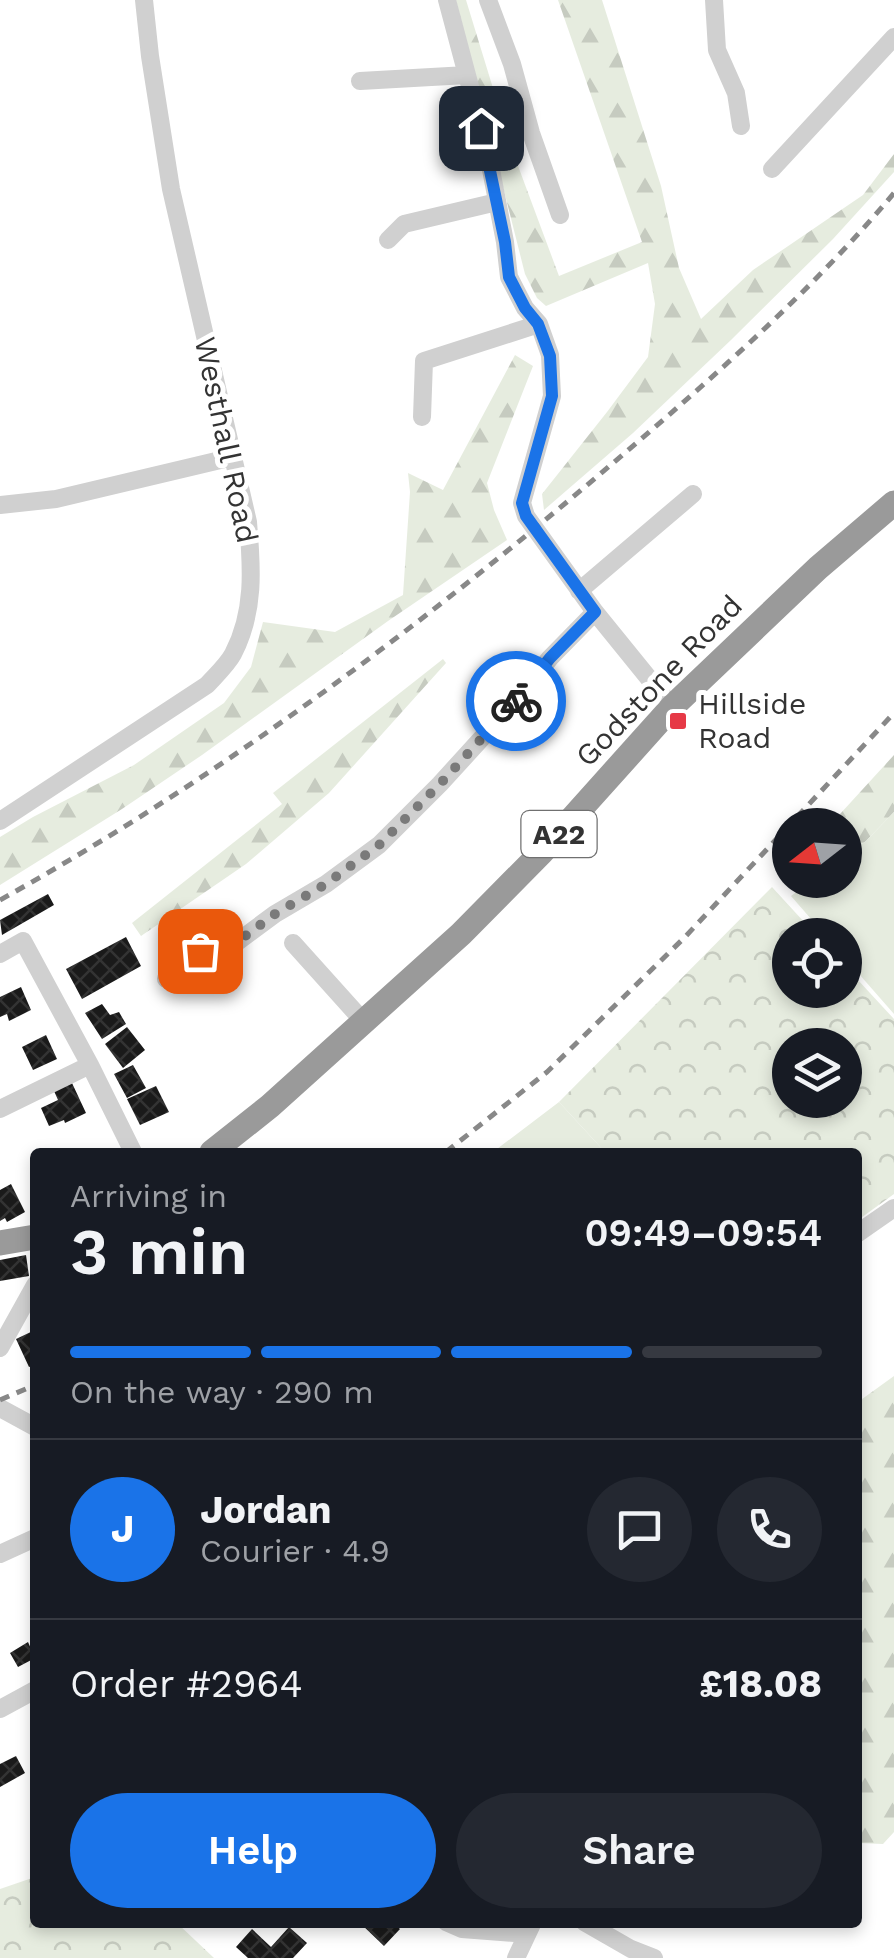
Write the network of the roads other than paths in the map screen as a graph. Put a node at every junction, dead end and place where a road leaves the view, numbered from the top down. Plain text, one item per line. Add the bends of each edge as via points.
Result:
1 (144, 0) edge
2 (448, 0) edge
3 (488, 0) edge
4 (714, 0) edge
5 (894, 36) edge
6 (466, 75) junction
7 (360, 81) dead end
8 (741, 126) dead end
9 (772, 169) dead end
10 (497, 202) junction
11 (560, 216) dead end
12 (388, 240) dead end
13 (538, 324) junction
14 (422, 417) dead end
15 (233, 458) junction
16 (694, 494) dead end
17 (894, 503) edge
18 (0, 505) edge
19 (580, 591) junction
20 (595, 612) junction
21 (672, 707) junction
22 (0, 821) edge
23 (293, 943) dead end
24 (0, 954) edge
25 (166, 980) dead end
26 (364, 1022) junction
27 (90, 1066) junction
28 (0, 1109) edge
29 (131, 1148) edge
30 (217, 1148) edge
31 (894, 1208) edge
32 (862, 1230) edge
33 (30, 1238) edge
34 (0, 1243) edge
35 (30, 1294) edge
36 (0, 1348) edge
37 (0, 1408) edge
38 (30, 1424) edge
39 (30, 1540) edge
40 (0, 1554) edge
41 (30, 1693) edge
42 (0, 1709) edge
43 (460, 1928) edge
44 (530, 1928) edge
45 (594, 1928) edge
46 (516, 1958) edge
47 (654, 1958) edge

1 - 15 street, Westhall Road via 171,189
2 - 6 street
3 - 11 street
4 - 8 street via 717,50 736,93
5 - 9 street
6 - 7 street
6 - 10 street
10 - 12 street via 404,224
10 - 13 street via 509,277
13 - 14 street via 424,361
13 - 19 street via 550,356 552,396 522,503
15 - 18 street via 56,499
15 - 22 street, Westhall Road via 253,573 247,620 232,658 207,685
16 - 19 street
17 - 21 highway, Godstone Road / A22
19 - 20 street
20 - 21 street
20 - 25 street via 379,845 217,957 200,951
21 - 26 highway, Godstone Road / A22 via 462,934
23 - 26 street
24 - 27 street via 23,942
26 - 30 highway, Godstone Road / A22
27 - 28 street
27 - 29 street
31 - 32 street
33 - 34 highway
35 - 36 street
37 - 38 street
39 - 40 street
41 - 42 street
43 - 44 street
44 - 46 street
45 - 47 street

